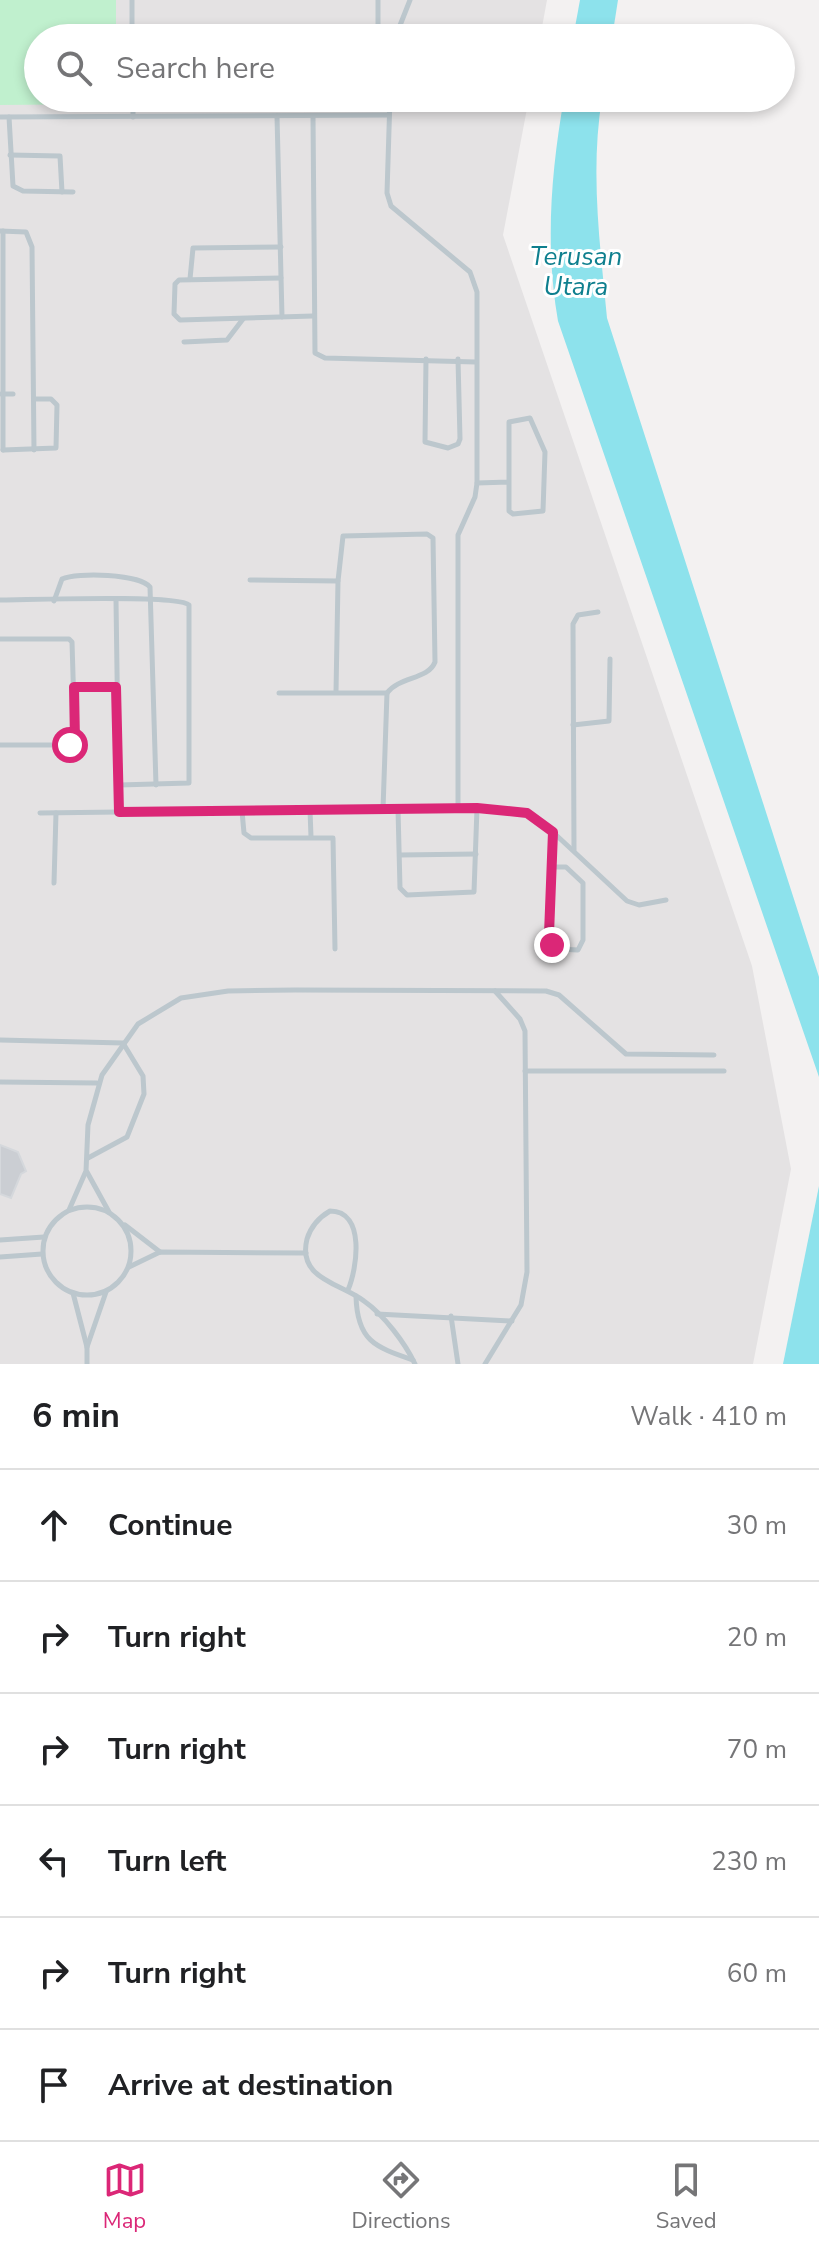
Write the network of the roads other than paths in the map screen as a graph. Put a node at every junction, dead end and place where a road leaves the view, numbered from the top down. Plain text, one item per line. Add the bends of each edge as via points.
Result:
1 (132, 0) edge
2 (378, 0) edge
3 (410, 0) edge
4 (132, 24) edge
5 (378, 24) edge
6 (401, 24) edge
7 (133, 112) edge
8 (389, 112) edge
9 (389, 115) junction
10 (277, 116) junction
11 (313, 116) junction
12 (0, 117) edge
13 (9, 117) junction
14 (133, 117) junction
15 (10, 155) junction
16 (62, 192) junction
17 (73, 192) dead end
18 (2, 231) edge
19 (281, 247) junction
20 (281, 278) junction
21 (190, 279) junction
22 (313, 316) junction
23 (282, 317) junction
24 (243, 319) junction
25 (184, 342) dead end
26 (426, 359) junction
27 (458, 359) junction
28 (476, 362) junction
29 (1, 394) edge
30 (13, 394) dead end
31 (34, 399) junction
32 (2, 450) edge
33 (34, 450) junction
34 (509, 482) junction
35 (477, 483) junction
36 (250, 580) dead end
37 (338, 581) junction
38 (151, 599) junction
39 (0, 600) edge
40 (116, 600) junction
41 (54, 601) junction
42 (598, 612) dead end
43 (0, 639) edge
44 (610, 659) dead end
45 (74, 687) junction
46 (116, 687) junction
47 (336, 692) junction
48 (279, 693) dead end
49 (387, 693) junction
50 (573, 725) junction
51 (0, 745) edge
52 (119, 785) junction
53 (156, 785) junction
54 (477, 808) junction
55 (383, 809) junction
56 (398, 809) junction
57 (458, 809) junction
58 (310, 810) junction
59 (242, 811) junction
60 (119, 812) junction
61 (40, 813) dead end
62 (56, 813) junction
63 (553, 832) junction
64 (311, 837) junction
65 (574, 851) junction
66 (476, 854) junction
67 (400, 855) junction
68 (552, 867) junction
69 (54, 883) dead end
70 (666, 900) dead end
71 (335, 949) dead end
72 (494, 990) junction
73 (0, 1040) edge
74 (123, 1043) junction
75 (714, 1055) dead end
76 (525, 1071) junction
77 (724, 1071) dead end
78 (0, 1082) edge
79 (97, 1083) junction
80 (88, 1158) junction
81 (86, 1171) junction
82 (69, 1210) junction
83 (109, 1212) junction
84 (121, 1222) junction
85 (44, 1237) junction
86 (0, 1240) edge
87 (160, 1252) junction
88 (306, 1253) junction
89 (42, 1254) junction
90 (0, 1257) edge
91 (128, 1268) junction
92 (348, 1290) junction
93 (106, 1291) junction
94 (73, 1293) junction
95 (356, 1296) junction
96 (377, 1314) junction
97 (451, 1316) junction
98 (512, 1321) junction
99 (87, 1347) junction
100 (415, 1362) edge
101 (87, 1364) edge
102 (458, 1364) edge
103 (485, 1364) edge

1 - 4 lane
2 - 5 lane
3 - 6 lane
7 - 14 lane
8 - 9 lane
9 - 11 lane
9 - 28 lane via 388,200 475,281
10 - 11 lane
10 - 14 lane
10 - 19 lane
11 - 22 lane
12 - 13 lane
13 - 14 lane
13 - 15 lane
15 - 16 lane via 11,181 17,190
15 - 16 lane via 60,156
16 - 17 lane
18 - 29 lane
18 - 31 lane via 26,232 32,247
19 - 20 lane
19 - 21 lane via 193,248
20 - 21 lane
20 - 23 lane
21 - 24 lane via 175,284 177,317
22 - 23 lane
22 - 26 lane via 313,347 319,356
23 - 24 lane
24 - 25 lane via 227,340
26 - 27 lane
26 - 27 lane via 425,442 448,448 460,439
27 - 28 lane
28 - 35 lane
29 - 30 lane
29 - 32 lane
31 - 33 lane
31 - 33 lane via 51,399 57,405 58,445 54,450
32 - 33 lane
34 - 34 lane via 509,511 543,511 545,452 530,418 509,422
34 - 35 lane
35 - 57 lane via 458,535
36 - 37 lane
37 - 47 lane
37 - 49 lane via 343,536 433,538 433,668 400,681
38 - 40 lane
38 - 41 lane via 143,579 72,576 62,579
38 - 53 lane
38 - 53 lane via 189,605 190,779
39 - 41 lane
40 - 41 lane
40 - 46 lane
42 - 50 lane via 578,615 573,624
43 - 45 lane via 69,639 74,648
44 - 50 lane via 609,721
45 - 46 lane
45 - 51 lane via 75,741 70,745
46 - 52 lane
47 - 48 lane
47 - 49 lane
49 - 55 lane
50 - 65 lane
52 - 53 lane
52 - 60 lane
54 - 57 lane
54 - 63 lane via 527,813
54 - 66 lane
55 - 56 lane
55 - 58 lane
56 - 57 lane
56 - 67 lane
58 - 59 lane
58 - 64 lane
59 - 60 lane
59 - 64 lane via 244,833 251,838
60 - 62 lane
61 - 62 lane
62 - 69 lane
63 - 65 lane
63 - 68 lane
64 - 71 lane via 335,841
65 - 70 lane via 627,901 639,905
66 - 67 lane
66 - 67 lane via 470,895 407,895 400,888
68 - 68 lane via 549,940 557,949 578,950 583,940 583,883 566,867
72 - 74 lane via 197,993 151,1014
72 - 75 lane via 559,995 626,1054
72 - 76 lane via 523,1024
73 - 74 lane
74 - 79 lane
74 - 80 lane via 143,1076 144,1094 127,1137
76 - 77 lane
76 - 98 lane via 527,1272 524,1297
78 - 79 lane
79 - 80 lane
80 - 81 lane
81 - 82 lane
81 - 83 lane
82 - 83 lane via 89,1206
82 - 85 lane
83 - 84 lane
84 - 87 lane
84 - 91 lane via 131,1244
85 - 86 lane
85 - 89 lane
87 - 88 lane
87 - 91 lane
88 - 92 lane via 314,1273
88 - 92 lane via 310,1231 321,1217 330,1211 344,1215 354,1228 355,1243
89 - 90 lane
89 - 94 lane via 52,1278
91 - 93 lane
92 - 95 lane
93 - 94 lane
93 - 99 lane
94 - 99 lane
95 - 96 lane
95 - 100 lane via 359,1324 367,1339
96 - 97 lane
96 - 100 lane
97 - 98 lane
97 - 102 lane
98 - 103 lane
99 - 101 lane

